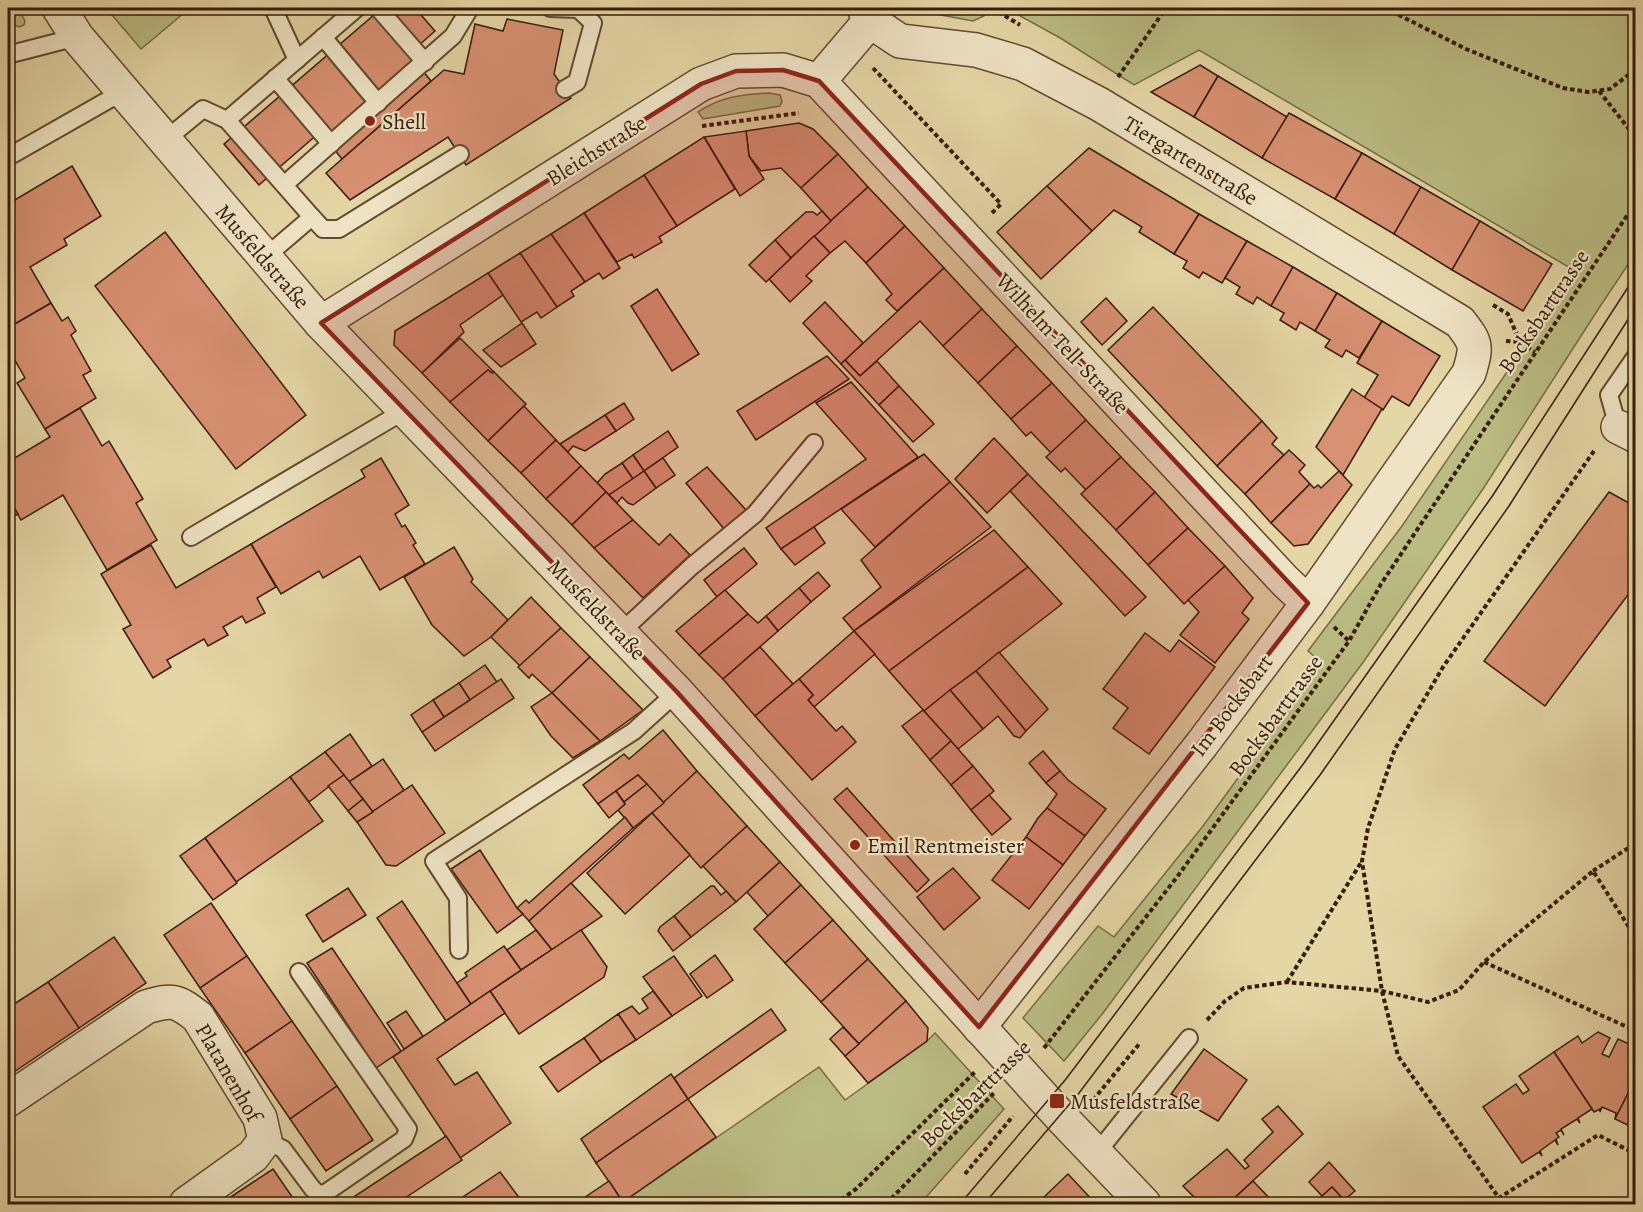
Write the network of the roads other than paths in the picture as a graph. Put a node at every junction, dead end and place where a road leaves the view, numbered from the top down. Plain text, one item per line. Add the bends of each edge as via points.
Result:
1 (59, 8) edge
2 (273, 8) edge
3 (357, 8) edge
4 (378, 8) edge
5 (470, 8) edge
6 (550, 8) edge
7 (867, 14) edge
8 (77, 37) junction
9 (323, 37) junction
10 (15, 53) dead end
11 (297, 60) junction
12 (425, 62) junction
13 (275, 78) junction
14 (819, 81) junction
15 (565, 89) dead end
16 (124, 91) junction
17 (378, 103) junction
18 (227, 120) junction
19 (164, 141) junction
20 (331, 144) junction
21 (460, 154) dead end
22 (8, 157) edge
23 (285, 184) junction
24 (312, 217) junction
25 (264, 258) junction
26 (321, 323) junction
27 (1635, 356) edge
28 (1469, 373) joint
29 (404, 411) junction
30 (1627, 432) edge
31 (813, 443) dead end
32 (191, 537) dead end
33 (1308, 603) junction
34 (621, 633) junction
35 (677, 692) junction
36 (459, 950) dead end
37 (299, 972) dead end
38 (979, 1027) junction
39 (1189, 1038) road end
40 (8, 1100) edge
41 (265, 1140) junction
42 (1096, 1154) junction
43 (186, 1204) edge
44 (1144, 1204) edge

1 - 8 street, Musfeldstraße
2 - 11 lane
3 - 9 lane
4 - 12 lane
5 - 12 lane via 453,36
6 - 15 lane via 578,9 593,23 577,82
7 - 14 street
7 - 28 street, Tiergartenstraße via 900,41 976,50 1023,64 1099,104 1460,322 1474,339 1475,354
8 - 10 lane
8 - 16 street, Musfeldstraße
9 - 11 lane
9 - 17 lane
11 - 13 lane
12 - 17 lane
13 - 18 lane
13 - 20 lane
14 - 26 street, Bleichstraße via 783,70 736,71 701,84
14 - 33 street, Wilhelm-Tell-Straße
16 - 19 street, Musfeldstraße
16 - 22 lane
17 - 20 lane
18 - 19 lane via 203,109
18 - 23 lane
19 - 25 street, Musfeldstraße
20 - 23 lane
21 - 24 lane via 339,229 323,229
23 - 24 lane
24 - 25 lane
25 - 26 street, Musfeldstraße
26 - 29 street, Musfeldstraße
27 - 30 lane via 1609,395
28 - 33 street, Im Bocksbart
29 - 32 lane
29 - 34 street, Musfeldstraße
31 - 34 lane via 755,514
33 - 38 street, Im Bocksbart
34 - 35 street, Musfeldstraße
35 - 36 lane via 634,731 434,861 458,898
35 - 38 street, Musfeldstraße
37 - 41 lane via 408,1129 404,1139 324,1194 312,1188 283,1149
38 - 42 street, Musfeldstraße
39 - 42 lane
40 - 41 street, Platanenhof via 146,1007 168,1001 198,1017 260,1118
41 - 43 street, Platanenhof via 253,1156
42 - 44 street, Musfeldstraße

